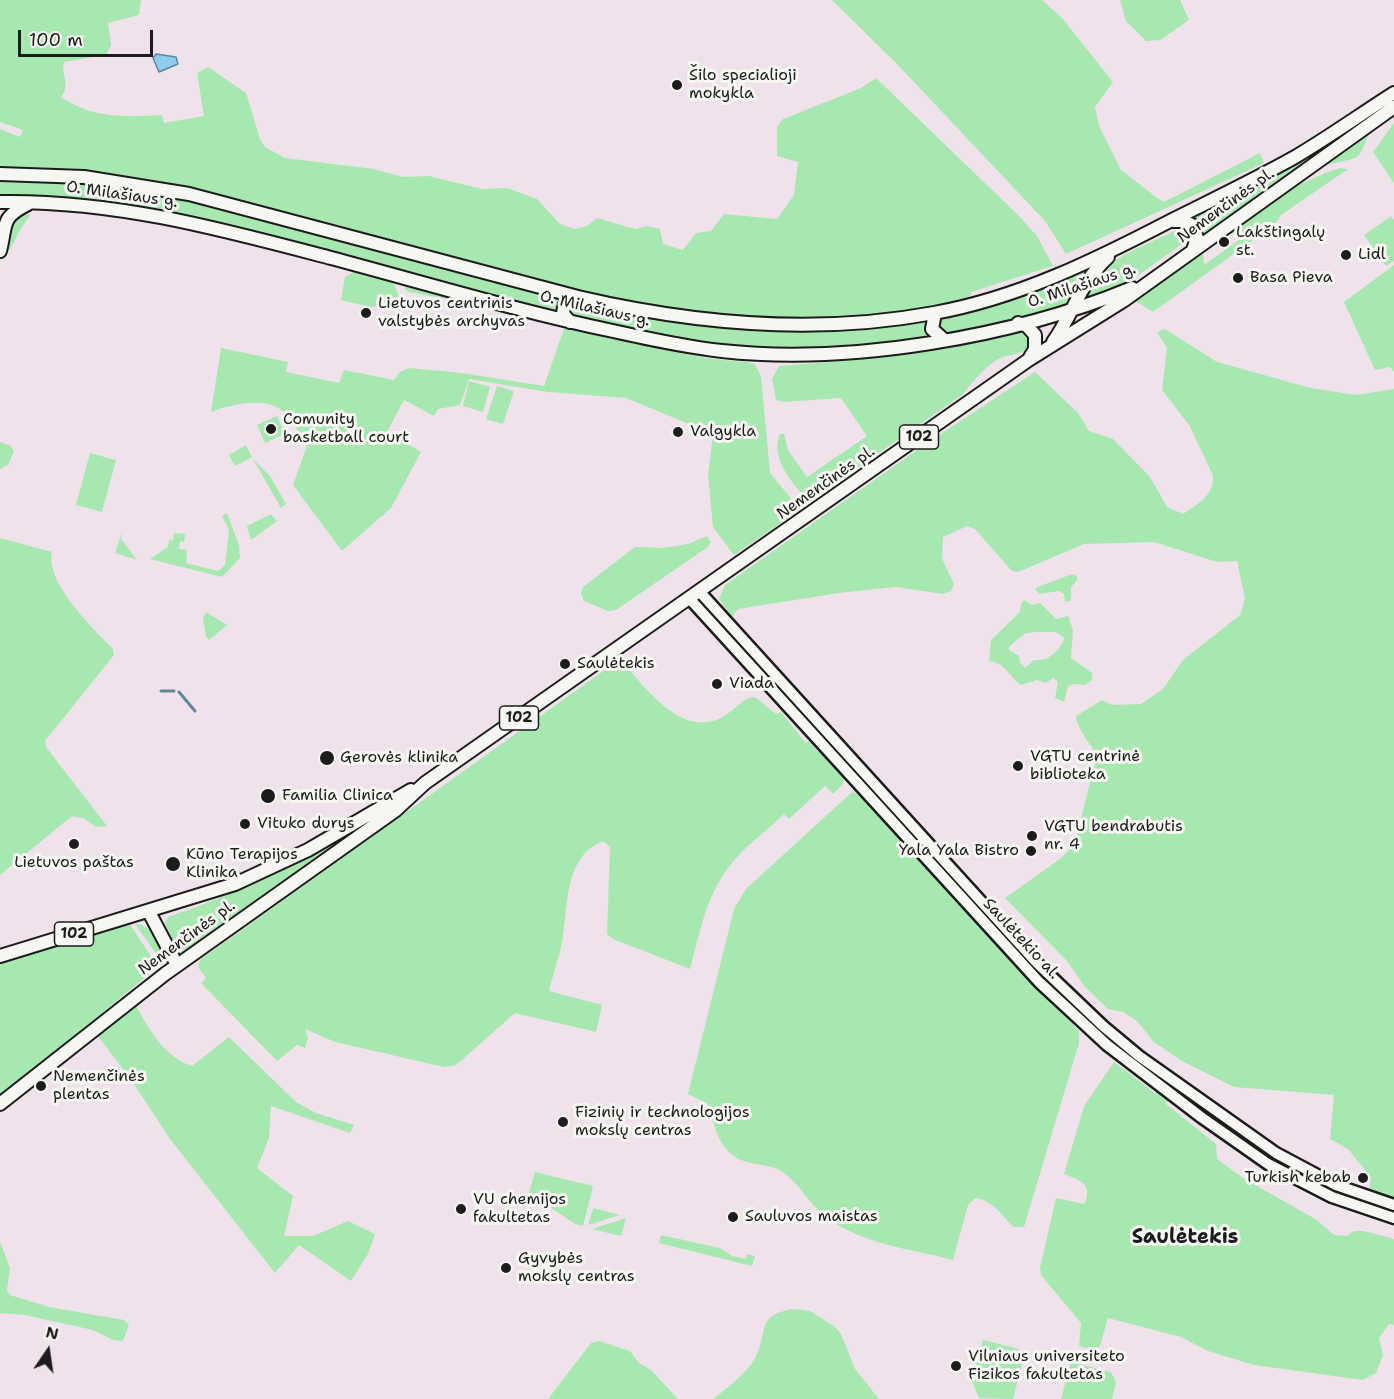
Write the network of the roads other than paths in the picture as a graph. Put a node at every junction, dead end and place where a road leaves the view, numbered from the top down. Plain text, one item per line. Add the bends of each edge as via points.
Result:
1 (1394, 93) edge
2 (1394, 107) edge
3 (0, 174) edge
4 (0, 202) edge
5 (32, 203) junction
6 (1170, 222) junction
7 (1, 233) edge
8 (1193, 250) junction
9 (0, 251) edge
10 (1114, 251) junction
11 (1150, 281) junction
12 (578, 297) junction
13 (1074, 309) junction
14 (936, 313) junction
15 (570, 322) junction
16 (1018, 323) junction
17 (944, 340) junction
18 (1051, 346) junction
19 (1028, 361) junction
20 (694, 595) junction
21 (426, 783) junction
22 (148, 912) junction
23 (0, 956) edge
24 (177, 965) junction
25 (0, 1104) edge
26 (1394, 1205) edge
27 (1394, 1218) edge

1 - 6 main road, Nemenčinės pl. / 102 via 1296,156
2 - 8 main road, Nemenčinės pl. / 102
3 - 12 main road, O. Milašiaus g. via 84,177 189,194
4 - 5 main road, O. Milašiaus g.
5 - 7 main road via 8,217
5 - 15 main road, O. Milašiaus g. via 98,206 188,221
6 - 8 main road via 1192,225 1197,238
6 - 10 main road, Nemenčinės pl. / 102
7 - 9 main road
8 - 11 main road, Nemenčinės pl. / 102
10 - 13 main road, 102 via 1084,283
10 - 14 main road, O. Milašiaus g. via 1016,291
11 - 13 main road, O. Milašiaus g.
11 - 18 main road, Nemenčinės pl. / 102
12 - 14 main road, O. Milašiaus g. via 672,316 739,322 846,323
12 - 15 main road via 564,306 563,314
13 - 16 main road, O. Milašiaus g.
13 - 18 main road, 102
14 - 17 main road via 932,329
15 - 17 main road, O. Milašiaus g. via 675,344 744,353 826,353
16 - 17 main road, O. Milašiaus g.
16 - 19 main road via 1035,335 1035,349
18 - 19 main road, Nemenčinės pl. / 102
19 - 20 main road, Nemenčinės pl. / 102
20 - 21 main road, Nemenčinės pl. / 102
20 - 26 main road, Saulėtekio al. via 1037,963 1102,1026 1276,1153 1336,1185
20 - 27 main road, Saulėtekio al. via 1039,982 1107,1046 1268,1164 1332,1197
21 - 22 main road, Nemenčinės pl. / 102 via 264,871
21 - 24 main road, Nemenčinės pl. / 102 via 396,810
22 - 23 main road, Nemenčinės pl. / 102
22 - 24 main road
24 - 25 main road, Nemenčinės pl. / 102

